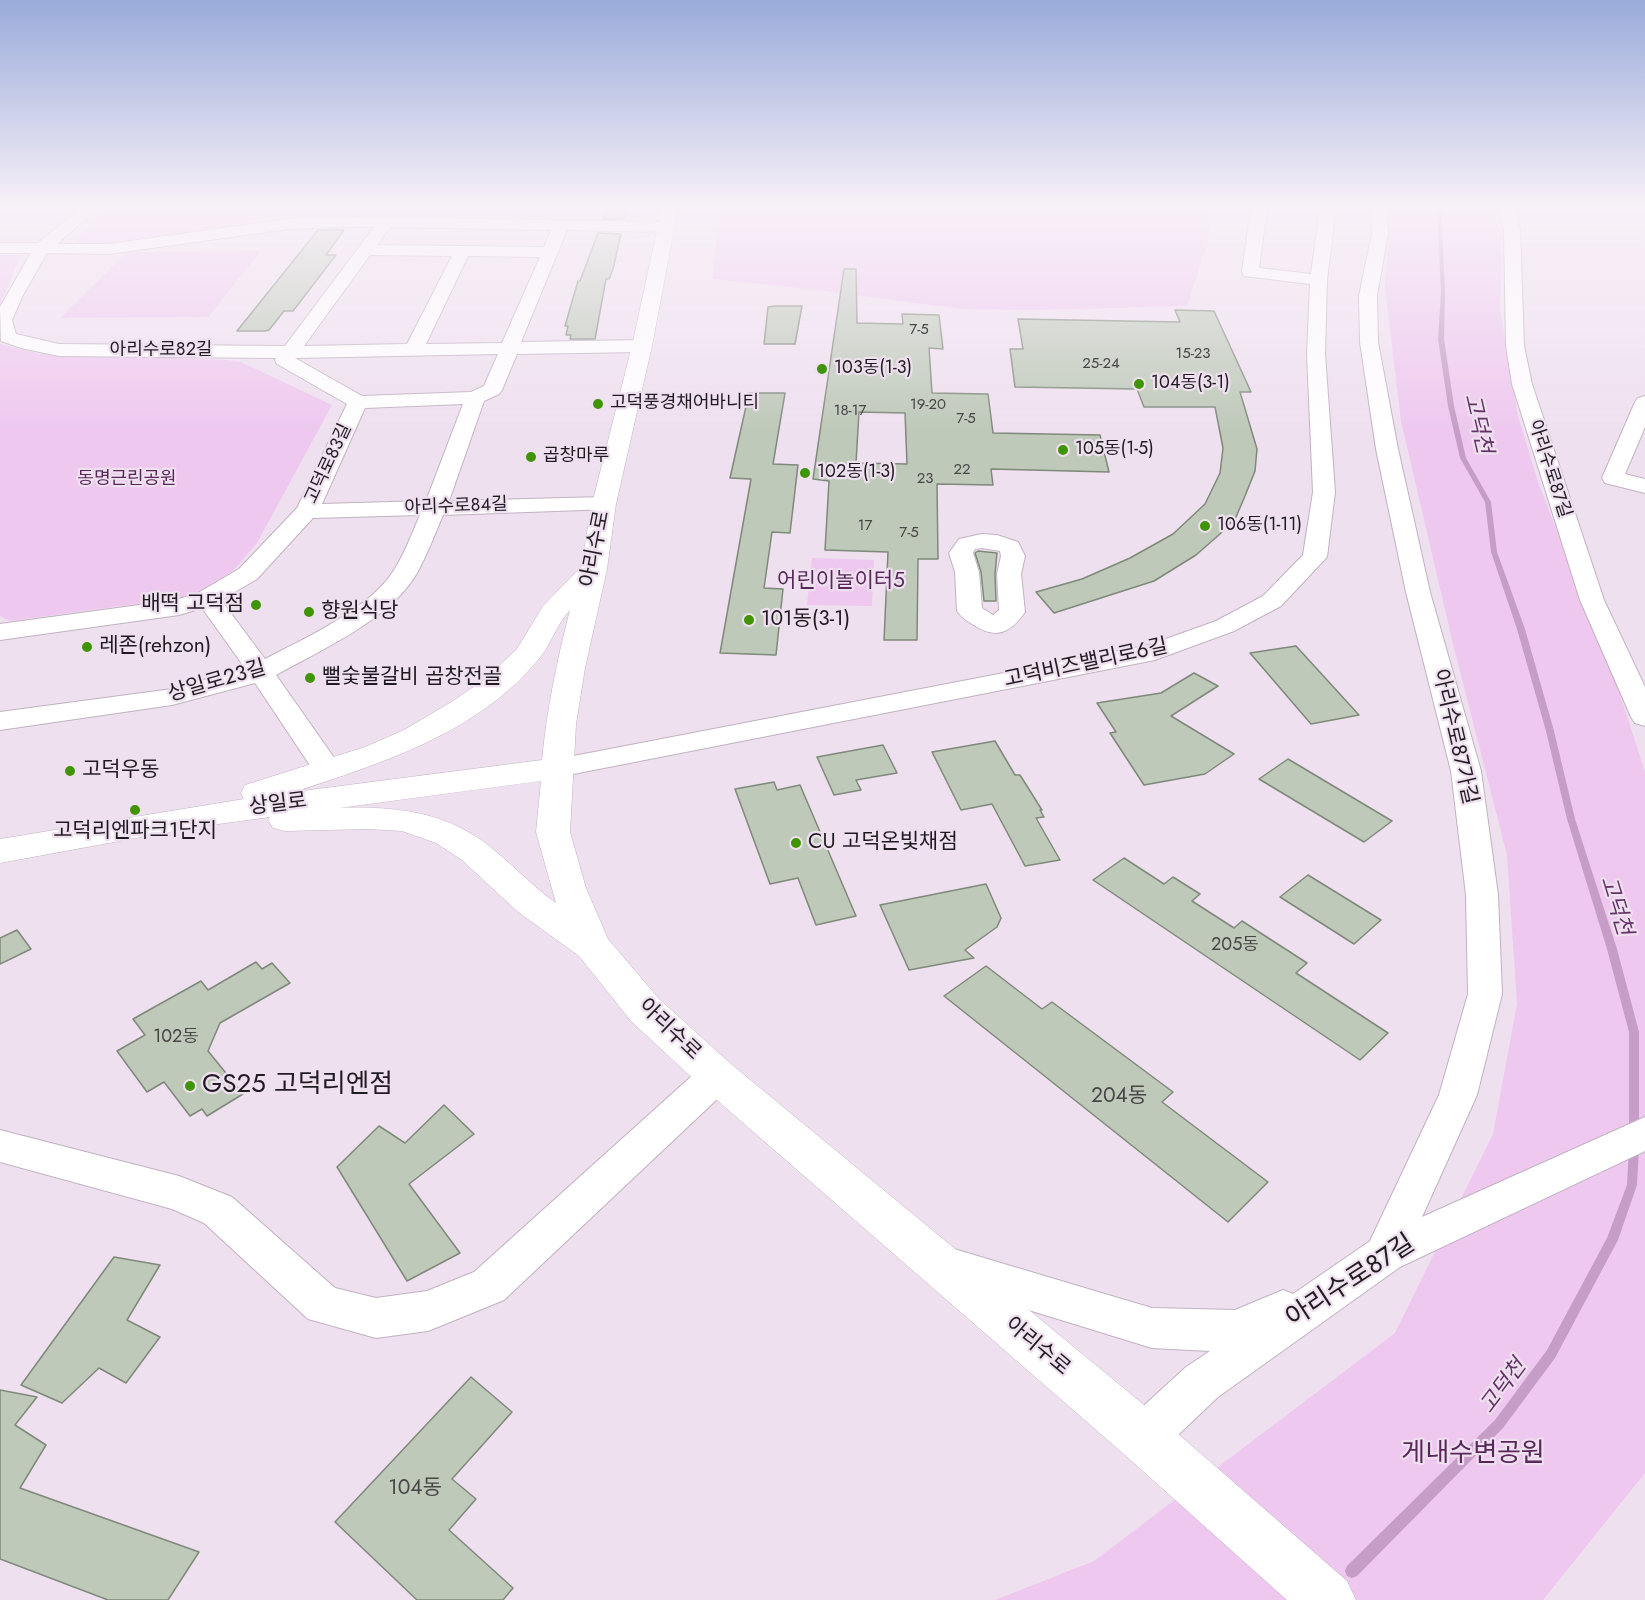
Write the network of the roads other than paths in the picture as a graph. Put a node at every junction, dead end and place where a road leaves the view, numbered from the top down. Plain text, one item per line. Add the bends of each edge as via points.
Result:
1 (21, 283) edge
2 (340, 283) edge
3 (447, 283) edge
4 (536, 283) edge
5 (655, 283) edge
6 (1318, 283) edge
7 (1371, 283) edge
8 (1513, 283) edge
9 (642, 346) junction
10 (415, 348) junction
11 (510, 348) junction
12 (292, 351) junction
13 (475, 398) junction
14 (358, 402) junction
15 (1645, 402) edge
16 (1645, 486) edge
17 (604, 504) junction
18 (435, 508) junction
19 (307, 512) junction
20 (594, 569) junction
21 (207, 598) junction
22 (0, 632) edge
23 (261, 672) junction
24 (1645, 717) edge
25 (0, 721) edge
26 (558, 768) junction
27 (327, 770) junction
28 (196, 816) junction
29 (0, 851) edge
30 (592, 946) junction
31 (717, 1076) junction
32 (1645, 1132) edge
33 (0, 1146) edge
34 (1384, 1254) junction
35 (940, 1264) junction
36 (1338, 1287) junction
37 (1143, 1437) junction
38 (1328, 1600) edge

1 - 12 street, 아리수로82길 via 3,320 8,337 28,344 58,350
2 - 12 street
3 - 10 street
4 - 11 street
5 - 9 main road, 아리수로
6 - 26 street, 고덕비즈밸리로6길 via 1316,354 1324,492 1315,557 1272,601 1225,626 1155,652
7 - 34 street, 아리수로87가길 via 1369,342 1387,449 1418,592 1466,771 1482,895 1485,994 1458,1095
8 - 24 street, 아리수로87길 via 1515,346 1522,384 1592,600
9 - 11 street, 아리수로82길
9 - 17 main road, 아리수로
10 - 11 street, 아리수로82길
10 - 12 street, 아리수로82길
11 - 13 street via 492,390
12 - 14 street, 고덕로83길 via 284,360
13 - 14 street
13 - 18 street
14 - 19 street, 고덕로83길
15 - 16 street via 1613,478
17 - 18 street, 아리수로84길
17 - 20 main road, 아리수로
18 - 19 street, 아리수로84길
18 - 23 street, 상일로23길 via 405,573 390,590 352,623
19 - 21 street, 고덕로83길 via 248,574
20 - 26 main road, 아리수로 via 570,668
20 - 27 main road via 553,612 528,654 488,691 415,737
21 - 22 street, 고덕로83길 via 169,608
21 - 23 street
23 - 25 street, 상일로23길 via 172,697
23 - 27 street
26 - 28 main road, 상일로
26 - 30 main road, 아리수로 via 553,832 568,888
27 - 28 main road
28 - 29 main road, 상일로
28 - 30 main road via 416,823 470,846 523,896
30 - 31 main road, 아리수로 via 645,1010
31 - 33 street via 489,1286 428,1311 376,1318 323,1305 218,1210 179,1193
31 - 35 main road, 아리수로
32 - 34 street, 아리수로87길
34 - 36 street, 아리수로87길
35 - 36 street via 1152,1328 1236,1330
35 - 37 main road, 아리수로
36 - 37 street, 아리수로87길 via 1202,1382
37 - 38 main road, 아리수로

